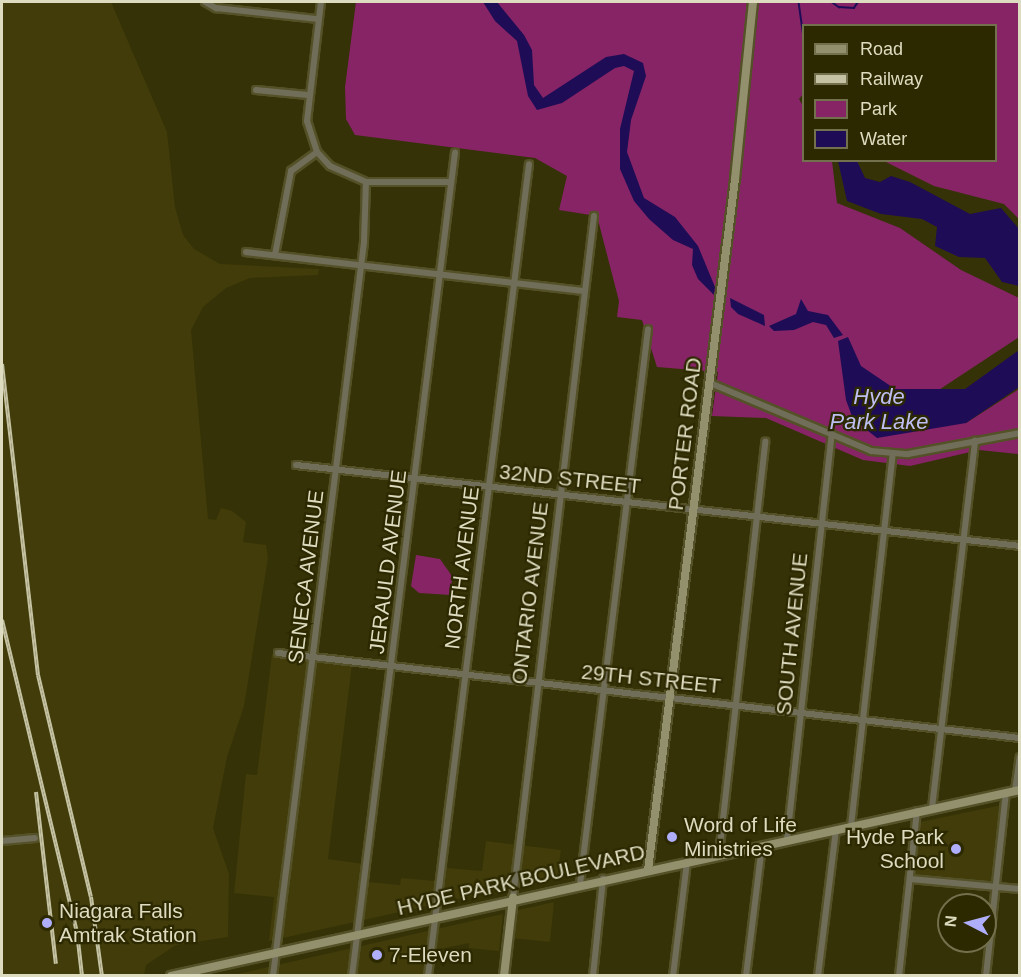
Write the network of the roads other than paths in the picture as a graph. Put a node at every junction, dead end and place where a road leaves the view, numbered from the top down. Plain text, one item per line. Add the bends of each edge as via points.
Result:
1 (205, 2) edge
2 (321, 2) edge
3 (753, 2) edge
4 (318, 19) junction
5 (256, 90) dead end
6 (308, 95) junction
7 (318, 152) junction
8 (455, 152) dead end
9 (529, 164) dead end
10 (366, 182) junction
11 (451, 182) junction
12 (594, 216) dead end
13 (246, 252) dead end
14 (275, 255) junction
15 (361, 265) junction
16 (441, 274) junction
17 (513, 282) junction
18 (585, 291) junction
19 (648, 329) dead end
20 (710, 383) junction
21 (832, 433) junction
22 (1020, 433) edge
23 (975, 441) junction
24 (765, 442) dead end
25 (893, 454) junction
26 (296, 465) dead end
27 (336, 470) junction
28 (415, 479) junction
29 (488, 487) junction
30 (560, 494) junction
31 (627, 501) junction
32 (694, 509) junction
33 (757, 517) junction
34 (821, 524) junction
35 (885, 531) junction
36 (963, 540) junction
37 (1020, 546) edge
38 (278, 653) dead end
39 (313, 658) junction
40 (391, 667) junction
41 (465, 675) junction
42 (537, 683) junction
43 (604, 690) junction
44 (671, 699) junction
45 (735, 705) junction
46 (800, 713) junction
47 (864, 720) junction
48 (942, 729) junction
49 (1020, 738) edge
50 (1020, 757) edge
51 (1014, 791) edge
52 (932, 808) junction
53 (917, 812) junction
54 (851, 826) junction
55 (836, 830) junction
56 (35, 838) dead end
57 (787, 839) junction
58 (2, 840) edge
59 (762, 846) junction
60 (719, 855) junction
61 (687, 862) junction
62 (648, 870) junction
63 (603, 879) junction
64 (910, 879) junction
65 (580, 884) junction
66 (996, 886) junction
67 (1020, 889) edge
68 (513, 898) junction
69 (436, 915) junction
70 (357, 936) junction
71 (276, 955) junction
72 (171, 975) edge
73 (273, 975) edge
74 (352, 975) edge
75 (428, 975) edge
76 (504, 975) edge
77 (593, 975) edge
78 (673, 975) edge
79 (746, 975) edge
80 (818, 975) edge
81 (899, 975) edge
82 (986, 975) edge

1 - 4 street via 216,8
2 - 4 street
3 - 20 main road, PORTER ROAD
4 - 6 street
5 - 6 street
6 - 7 street via 307,121
7 - 10 street via 330,165
7 - 14 street via 291,171
8 - 11 street, JERAULD AVENUE
9 - 17 street, NORTH AVENUE
10 - 11 street
10 - 15 street, SENECA AVENUE
11 - 16 street, JERAULD AVENUE
12 - 18 street, ONTARIO AVENUE
13 - 14 street
14 - 15 street
15 - 16 street
15 - 27 street, SENECA AVENUE
16 - 17 street
16 - 28 street, JERAULD AVENUE
17 - 18 street
17 - 29 street, NORTH AVENUE
18 - 30 street, ONTARIO AVENUE
19 - 31 street
20 - 21 street
20 - 32 main road, PORTER ROAD
21 - 25 street via 871,451
21 - 34 street, SOUTH AVENUE
22 - 23 street
23 - 25 street
23 - 36 street
24 - 33 street
25 - 35 street
26 - 27 street, 32ND STREET
27 - 28 street, 32ND STREET
27 - 39 street, SENECA AVENUE
28 - 29 street, 32ND STREET
28 - 40 street, JERAULD AVENUE
29 - 30 street, 32ND STREET
29 - 41 street, NORTH AVENUE
30 - 31 street, 32ND STREET
30 - 42 street, ONTARIO AVENUE
31 - 32 street, 32ND STREET
31 - 43 street
32 - 33 street, 32ND STREET
32 - 44 main road, PORTER ROAD
33 - 34 street, 32ND STREET
33 - 45 street
34 - 35 street, 32ND STREET
34 - 46 street, SOUTH AVENUE
35 - 36 street, 32ND STREET
35 - 47 street
36 - 37 street, 32ND STREET
36 - 48 street
38 - 39 street, 29TH STREET
39 - 40 street, 29TH STREET
39 - 71 street, SENECA AVENUE
40 - 41 street, 29TH STREET
40 - 70 street, JERAULD AVENUE
41 - 42 street, 29TH STREET
41 - 69 street, NORTH AVENUE
42 - 43 street, 29TH STREET
42 - 68 street, ONTARIO AVENUE
43 - 44 street, 29TH STREET
43 - 65 street
44 - 45 street, 29TH STREET
44 - 62 main road, PORTER ROAD
45 - 46 street, 29TH STREET
45 - 60 street
46 - 47 street, 29TH STREET
46 - 57 street, SOUTH AVENUE
47 - 48 street, 29TH STREET
47 - 54 street
48 - 49 street, 29TH STREET
48 - 52 street
50 - 51 street
51 - 52 main road, HYDE PARK BOULEVARD
51 - 66 street
52 - 53 main road, HYDE PARK BOULEVARD
53 - 54 main road, HYDE PARK BOULEVARD
53 - 64 street
54 - 55 main road, HYDE PARK BOULEVARD
55 - 57 main road, HYDE PARK BOULEVARD
55 - 80 street
56 - 58 street
57 - 59 main road, HYDE PARK BOULEVARD
59 - 60 main road, HYDE PARK BOULEVARD
59 - 79 street
60 - 61 main road, HYDE PARK BOULEVARD
61 - 62 main road, HYDE PARK BOULEVARD
61 - 78 street
62 - 63 main road, HYDE PARK BOULEVARD
63 - 65 main road, HYDE PARK BOULEVARD
63 - 77 street
64 - 66 street
64 - 81 street
65 - 68 main road, HYDE PARK BOULEVARD
66 - 67 street
66 - 82 street
68 - 69 main road, HYDE PARK BOULEVARD
68 - 76 main road, ONTARIO AVENUE
69 - 70 main road, HYDE PARK BOULEVARD
69 - 75 street, NORTH AVENUE
70 - 71 main road, HYDE PARK BOULEVARD
70 - 74 street, JERAULD AVENUE
71 - 72 main road, HYDE PARK BOULEVARD
71 - 73 street, SENECA AVENUE

